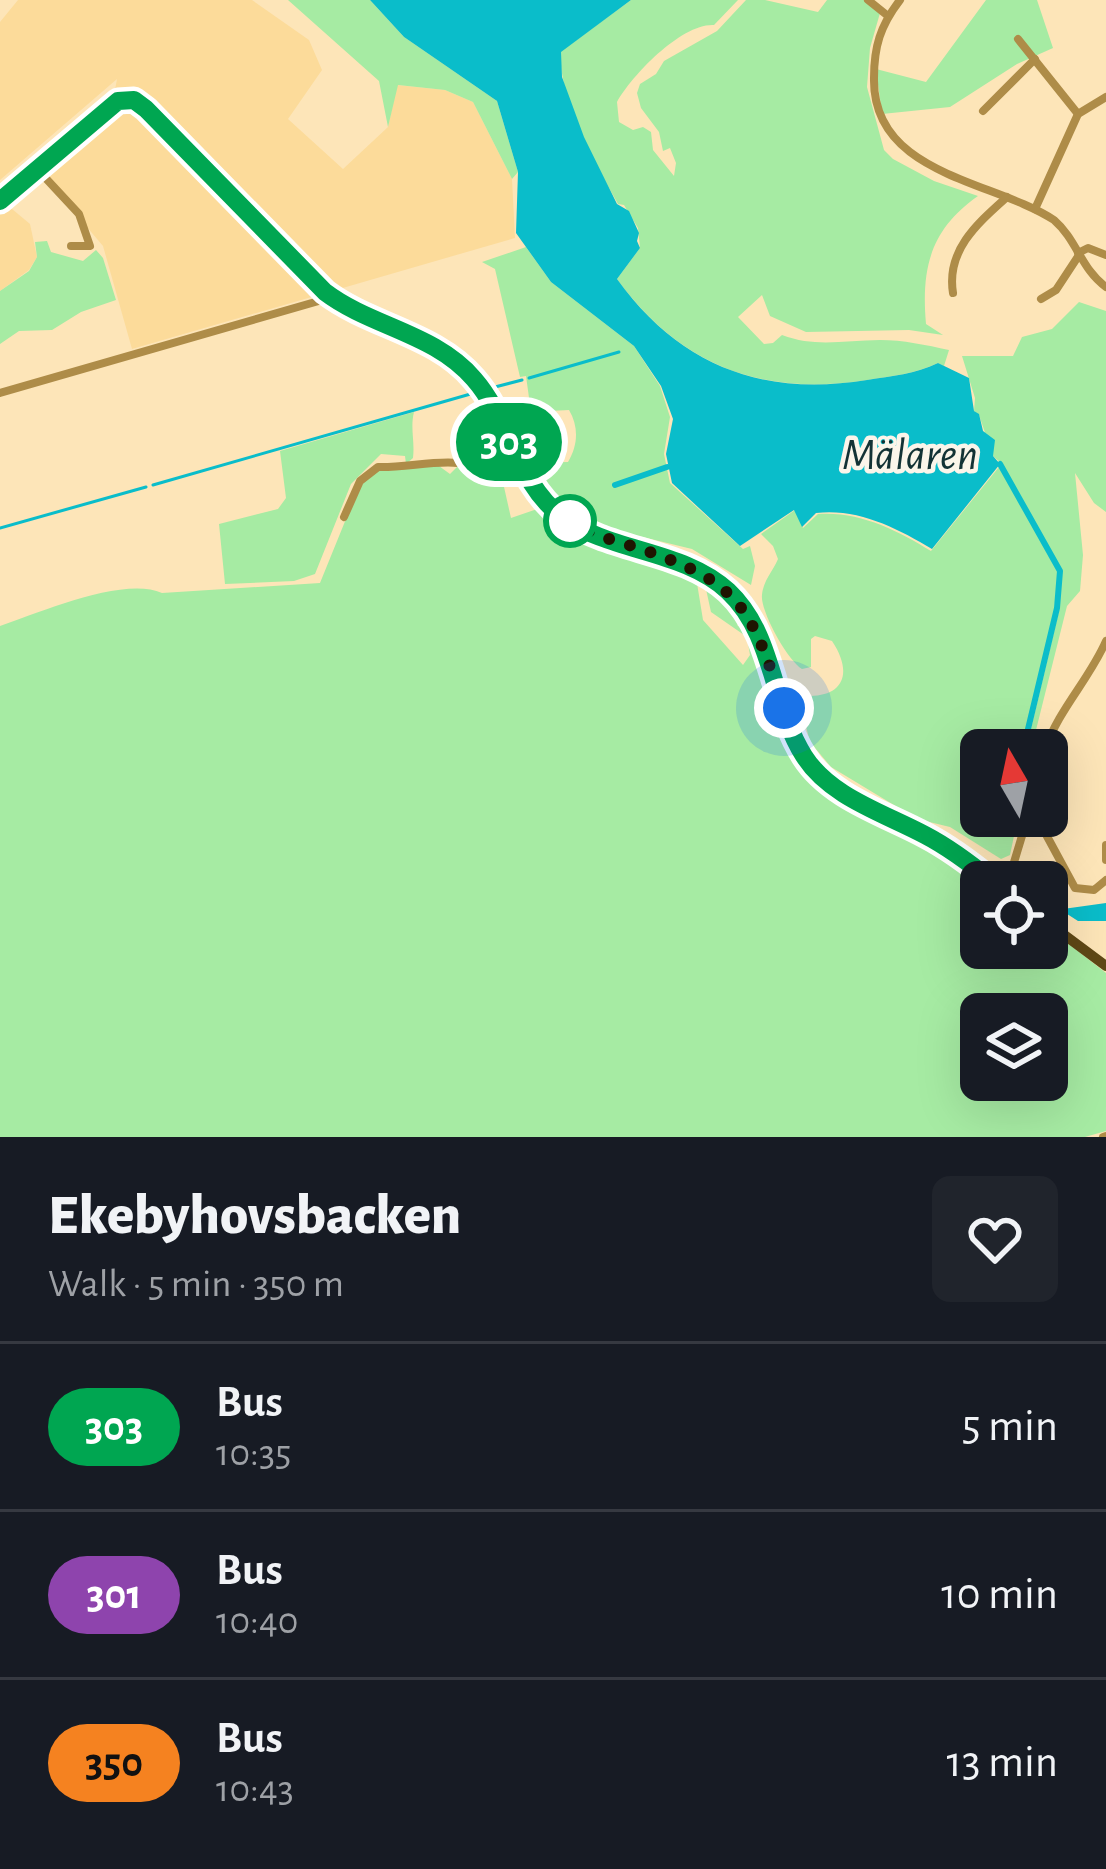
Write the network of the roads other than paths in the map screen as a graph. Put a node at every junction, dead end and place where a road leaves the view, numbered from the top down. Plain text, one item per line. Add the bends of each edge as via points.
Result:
1 (868, 0) edge
2 (900, 0) edge
3 (888, 16) junction
4 (1018, 39) dead end
5 (1034, 59) junction
6 (1106, 97) edge
7 (983, 111) dead end
8 (1078, 114) junction
9 (39, 171) junction
10 (1007, 197) junction
11 (0, 201) edge
12 (1036, 208) junction
13 (71, 246) dead end
14 (1078, 254) junction
15 (1106, 255) edge
16 (1106, 287) edge
17 (953, 293) dead end
18 (337, 296) junction
19 (1041, 298) dead end
20 (0, 393) edge
21 (525, 472) junction
22 (344, 517) dead end
23 (1106, 641) edge
24 (1052, 729) edge
25 (1045, 837) edge
26 (1106, 845) edge
27 (1106, 860) edge
28 (966, 861) edge
29 (1106, 880) edge
30 (1068, 937) edge
31 (1106, 965) edge

1 - 3 street
2 - 3 street
3 - 10 street via 874,55 886,127 919,160
4 - 5 street
5 - 7 street
5 - 8 street
6 - 8 street
8 - 12 street
9 - 11 main road
9 - 13 street via 79,214 90,246
9 - 18 main road via 118,101 134,100
10 - 12 street
10 - 17 street via 966,237 952,266
12 - 14 street via 1064,229
14 - 15 street via 1088,248
14 - 16 street
14 - 19 street via 1056,290
18 - 20 street
18 - 21 main road via 447,354 476,380
21 - 22 street via 505,476 453,462 378,467 360,481
21 - 28 main road via 577,526 724,587 755,625 792,732 818,773
23 - 24 street
25 - 29 street via 1075,888 1094,890
26 - 27 street
30 - 31 main road

